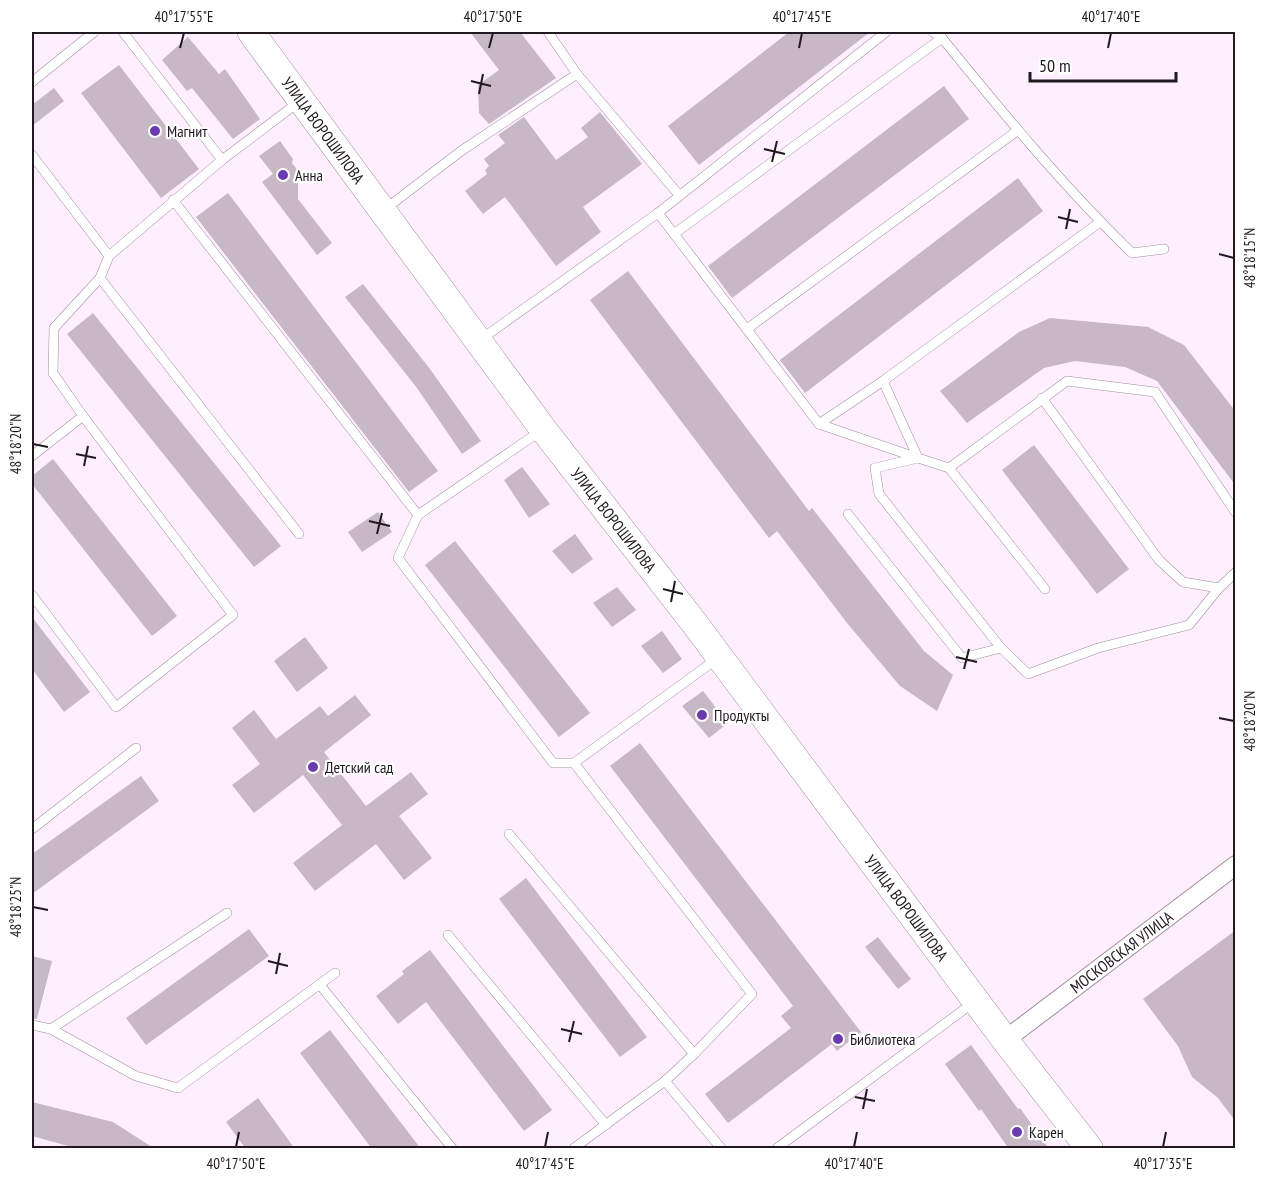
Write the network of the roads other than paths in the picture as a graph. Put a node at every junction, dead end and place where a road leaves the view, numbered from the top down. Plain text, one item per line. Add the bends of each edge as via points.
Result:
1 (94, 32) edge
2 (123, 32) edge
3 (251, 32) edge
4 (548, 32) edge
5 (886, 32) edge
6 (933, 32) edge
7 (942, 38) junction
8 (577, 74) junction
9 (32, 82) edge
10 (302, 99) junction
11 (1017, 130) junction
12 (32, 155) edge
13 (222, 160) junction
14 (679, 195) junction
15 (173, 200) junction
16 (383, 210) junction
17 (658, 213) junction
18 (1100, 222) junction
19 (675, 234) junction
20 (1164, 249) dead end
21 (109, 256) junction
22 (100, 278) junction
23 (747, 329) junction
24 (478, 341) junction
25 (883, 381) junction
26 (1042, 398) junction
27 (84, 416) junction
28 (819, 424) junction
29 (543, 429) junction
30 (32, 456) edge
31 (918, 458) junction
32 (949, 468) junction
33 (1236, 513) edge
34 (848, 514) dead end
35 (418, 515) junction
36 (299, 534) dead end
37 (1236, 572) edge
38 (1219, 588) junction
39 (1045, 589) dead end
40 (32, 595) edge
41 (1001, 648) junction
42 (720, 657) junction
43 (136, 748) dead end
44 (574, 763) junction
45 (32, 829) edge
46 (509, 834) dead end
47 (1236, 865) edge
48 (227, 913) dead end
49 (448, 935) dead end
50 (335, 973) dead end
51 (320, 985) junction
52 (976, 1000) junction
53 (32, 1025) edge
54 (51, 1029) junction
55 (1005, 1040) junction
56 (694, 1054) junction
57 (665, 1081) junction
58 (606, 1125) junction
59 (452, 1149) edge
60 (574, 1149) edge
61 (721, 1149) edge
62 (777, 1149) edge
63 (1089, 1149) edge

1 - 9 lane
2 - 13 lane
3 - 10 main road, УЛИЦА ВОРОШИЛОВА
4 - 8 lane
5 - 14 lane
6 - 7 lane
7 - 11 lane
7 - 19 lane
8 - 14 lane
8 - 16 lane via 461,151
10 - 13 lane
10 - 16 main road, УЛИЦА ВОРОШИЛОВА
11 - 18 lane
11 - 23 lane
12 - 21 lane
13 - 15 lane
14 - 17 lane
15 - 21 lane
15 - 35 lane
16 - 24 main road, УЛИЦА ВОРОШИЛОВА
17 - 19 lane
17 - 24 lane
18 - 20 lane via 1132,253
18 - 25 lane
19 - 23 lane
21 - 22 lane
22 - 27 lane via 54,328 53,373
22 - 36 lane
23 - 28 lane
24 - 29 main road, УЛИЦА ВОРОШИЛОВА
25 - 28 lane
25 - 31 lane
26 - 32 lane
26 - 33 lane via 1067,381 1155,392
26 - 38 lane via 1159,560 1183,582
27 - 30 lane
27 - 40 lane via 233,615 116,706
28 - 31 lane
29 - 35 lane
29 - 42 main road, УЛИЦА ВОРОШИЛОВА
31 - 32 lane
31 - 41 lane via 875,468 879,494
32 - 39 lane
34 - 41 lane via 962,658
35 - 44 lane via 398,558 553,763
37 - 38 lane
38 - 41 lane via 1189,625 1098,648 1028,674
42 - 44 lane
42 - 52 main road, УЛИЦА ВОРОШИЛОВА
43 - 45 lane
44 - 56 lane via 752,994
46 - 56 lane
47 - 55 street, МОСКОВСКАЯ УЛИЦА
48 - 54 lane
49 - 58 lane
50 - 51 lane
51 - 54 lane via 178,1088 136,1076
51 - 59 lane
52 - 55 main road, УЛИЦА ВОРОШИЛОВА
52 - 62 lane
53 - 54 lane
55 - 63 main road, УЛИЦА ВОРОШИЛОВА
56 - 57 lane
57 - 58 lane
57 - 61 lane
58 - 60 lane

